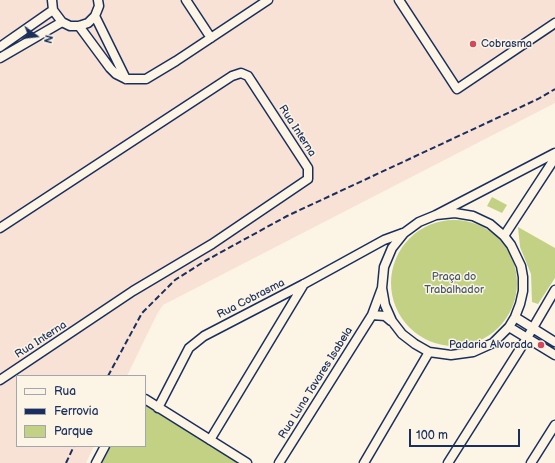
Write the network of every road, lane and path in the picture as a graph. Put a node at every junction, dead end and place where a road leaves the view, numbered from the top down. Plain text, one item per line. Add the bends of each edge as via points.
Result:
1 (52, 0) edge
2 (98, 0) edge
3 (186, 0) edge
4 (268, 0) edge
5 (399, 0) edge
6 (53, 10) junction
7 (94, 16) junction
8 (62, 22) junction
9 (555, 23) edge
10 (79, 26) junction
11 (211, 38) junction
12 (0, 47) edge
13 (0, 58) edge
14 (126, 79) junction
15 (555, 153) edge
16 (555, 158) edge
17 (538, 161) junction
18 (544, 174) junction
19 (436, 215) junction
20 (0, 228) edge
21 (404, 233) junction
22 (504, 236) junction
23 (384, 240) junction
24 (392, 248) junction
25 (304, 284) junction
26 (382, 288) junction
27 (555, 290) edge
28 (372, 315) junction
29 (515, 317) junction
30 (392, 321) junction
31 (509, 327) junction
32 (532, 328) junction
33 (526, 338) junction
34 (555, 342) edge
35 (429, 352) junction
36 (555, 355) edge
37 (0, 380) edge
38 (146, 400) edge
39 (158, 408) junction
40 (555, 425) edge
41 (210, 440) junction
42 (104, 447) edge
43 (244, 462) edge
44 (96, 463) edge
45 (279, 463) edge
46 (364, 463) edge
47 (448, 463) edge
48 (531, 463) edge

1 - 6 street
2 - 7 street via 99,6
3 - 11 street
4 - 11 street
5 - 9 street via 457,89
6 - 8 street
6 - 12 street
7 - 10 street via 88,23
7 - 14 street
8 - 10 street via 70,26
8 - 13 street
10 - 14 street via 110,68
11 - 14 street via 146,79
15 - 17 street
16 - 18 street
17 - 18 street via 543,167
17 - 19 street
18 - 22 street
19 - 21 street via 419,222
19 - 22 street via 455,213 473,216 490,224
20 - 37 street, Rua Interna via 232,76 241,73 248,76 308,168 308,179
21 - 23 street, Rua Cobrasma
21 - 24 street
22 - 29 street via 517,255 523,277 523,291
23 - 24 street
23 - 25 street, Rua Cobrasma
24 - 26 street via 384,267
25 - 39 street, Rua Cobrasma via 204,336 189,348
25 - 41 street
26 - 28 street, Rua Luna Tavares Isabela
26 - 30 street via 385,305
27 - 32 street
28 - 30 street via 385,316
28 - 45 street, Rua Luna Tavares Isabela
29 - 31 street
29 - 32 street
30 - 35 street via 410,341
31 - 33 street
31 - 35 street via 493,342 473,352 451,355
32 - 33 street
32 - 34 street
33 - 36 street
33 - 47 street
35 - 46 street
38 - 39 street
39 - 41 street
40 - 48 street
41 - 43 street
42 - 44 street

